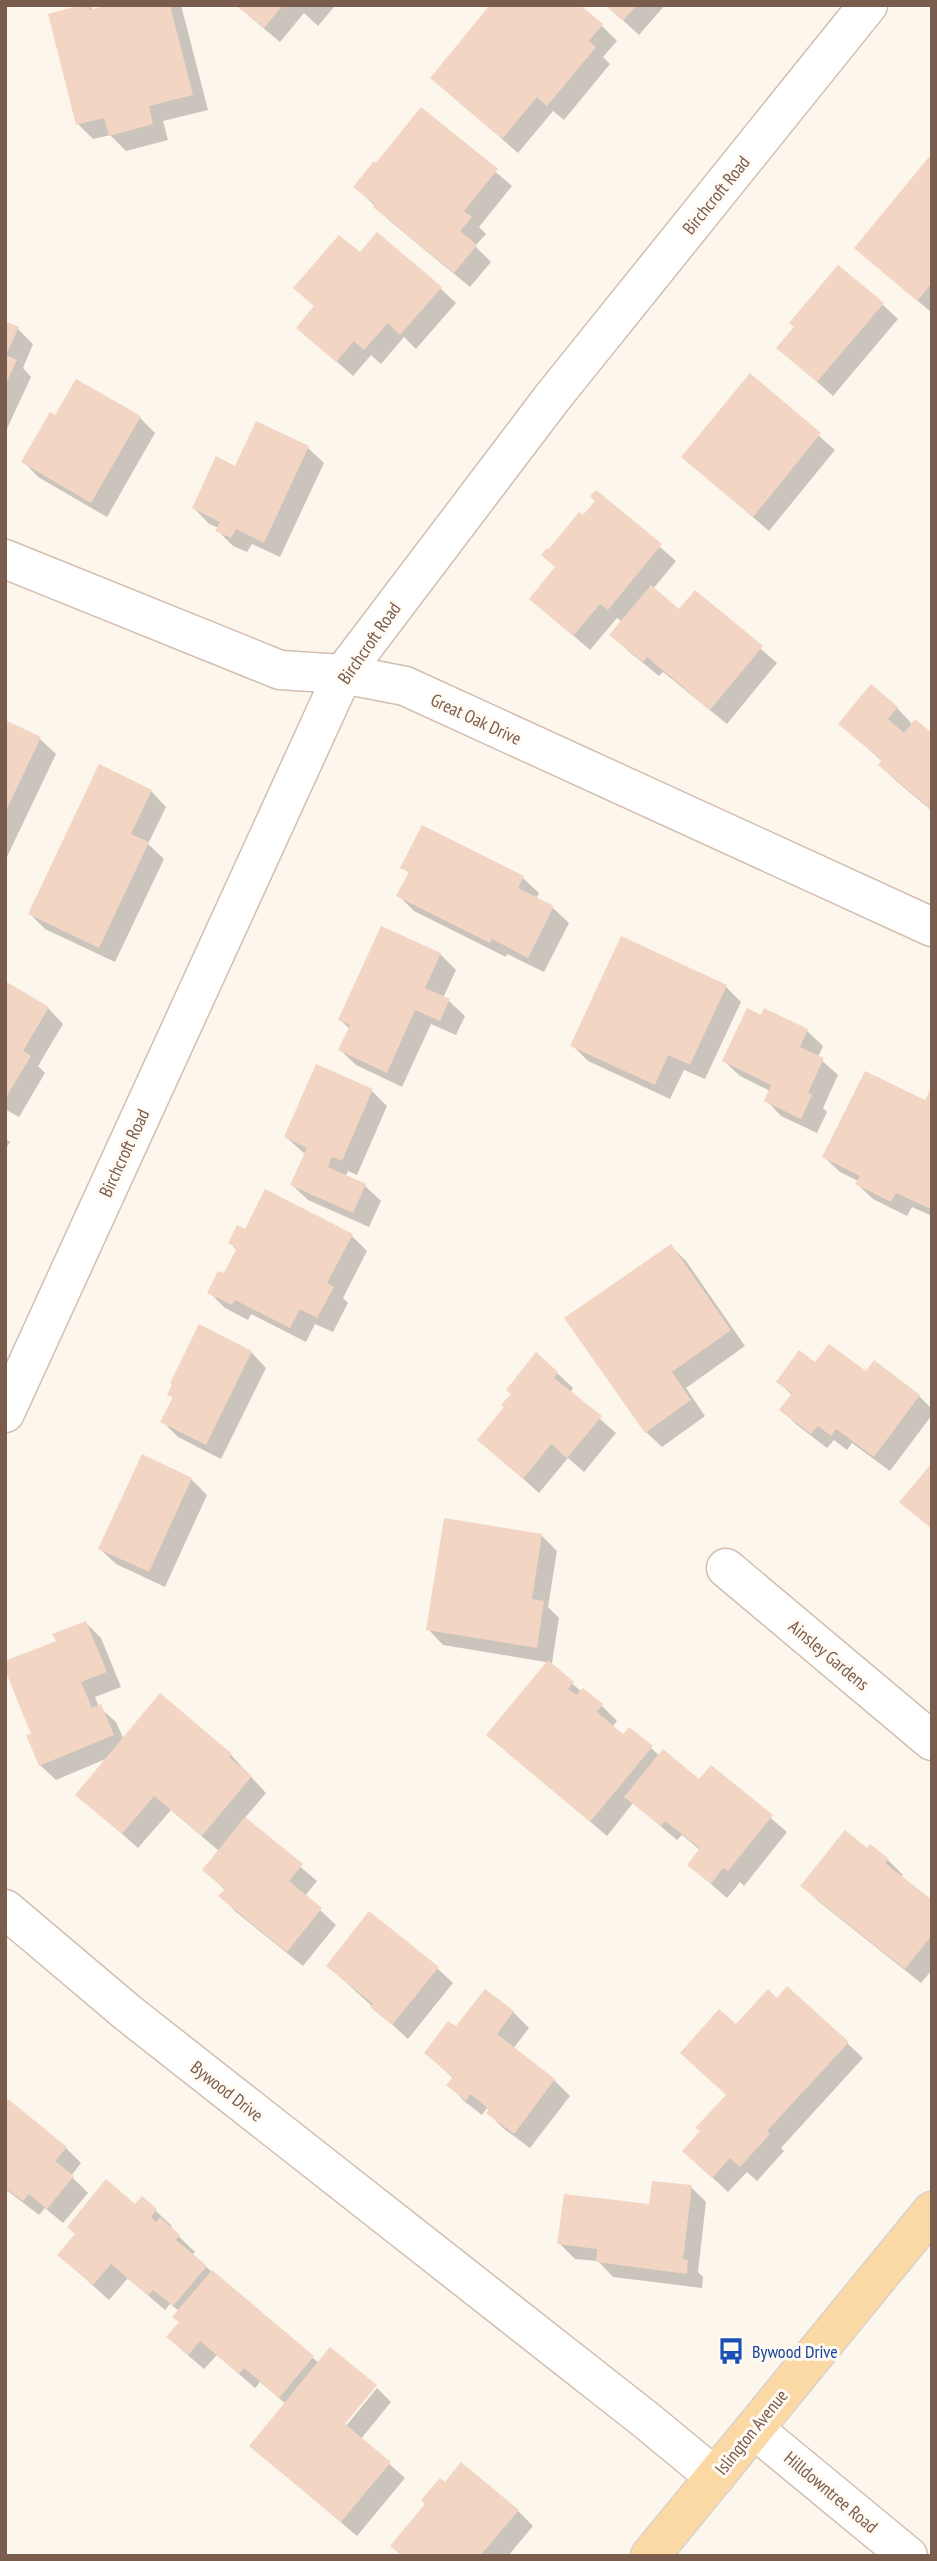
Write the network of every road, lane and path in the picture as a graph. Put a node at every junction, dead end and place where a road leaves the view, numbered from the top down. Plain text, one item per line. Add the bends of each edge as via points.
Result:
1 (868, 5) edge
2 (5, 559) edge
3 (343, 674) junction
4 (932, 927) edge
5 (5, 1413) edge
6 (726, 1568) dead end
7 (932, 1741) edge
8 (5, 1909) edge
9 (932, 2211) edge
10 (754, 2429) junction
11 (715, 2477) junction
12 (650, 2556) edge
13 (908, 2556) edge

1 - 3 street, Birchcroft Road via 552,398
2 - 3 street, Great Oak Drive via 280,670
3 - 4 street, Great Oak Drive via 405,686
3 - 5 street, Birchcroft Road
6 - 7 street, Ainsley Gardens
8 - 11 street, Bywood Drive via 139,2021
9 - 10 main road, Islington Avenue
10 - 11 main road, Islington Avenue
10 - 13 street, Hilldowntree Road
11 - 12 main road, Islington Avenue

